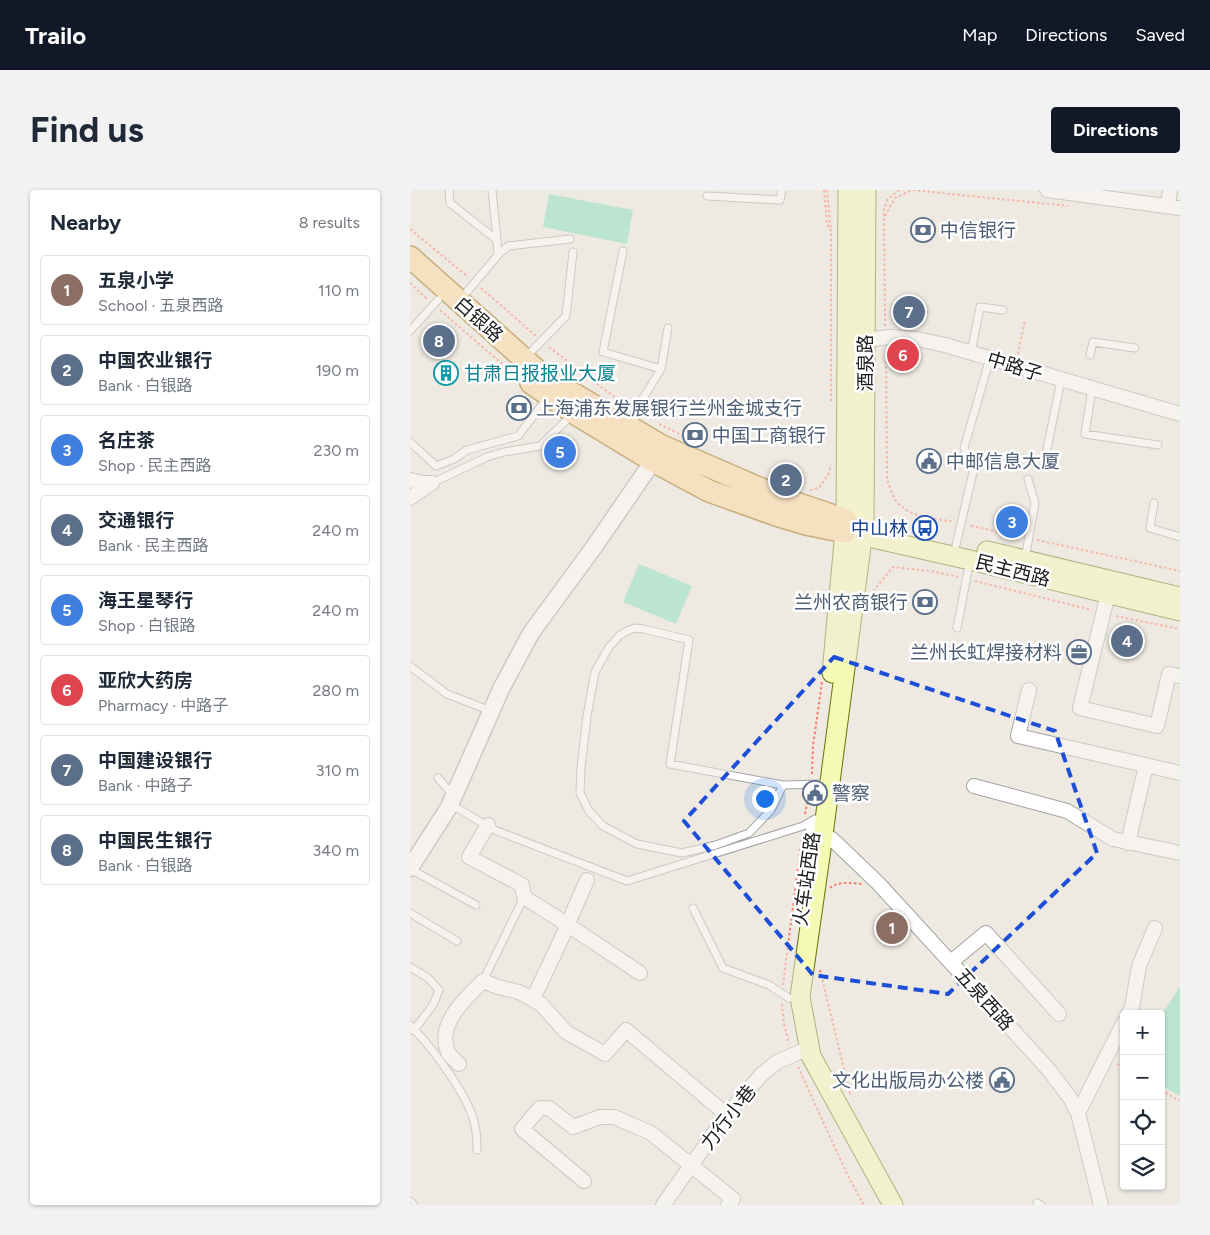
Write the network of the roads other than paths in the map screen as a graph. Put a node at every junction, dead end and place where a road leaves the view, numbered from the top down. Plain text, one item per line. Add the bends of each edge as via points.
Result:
1 (450, 190) edge
2 (492, 190) edge
3 (782, 190) edge
4 (848, 190) edge
5 (866, 190) edge
6 (1047, 190) edge
7 (1170, 190) edge
8 (707, 196) dead end
9 (1174, 207) edge
10 (570, 239) dead end
11 (497, 240) junction
12 (623, 250) dead end
13 (572, 252) dead end
14 (498, 255) junction
15 (410, 257) edge
16 (410, 275) edge
17 (444, 302) junction
18 (1004, 310) dead end
19 (668, 328) dead end
20 (410, 331) edge
21 (857, 341) junction
22 (1135, 348) dead end
23 (971, 353) junction
24 (1090, 355) dead end
25 (990, 358) junction
26 (521, 368) junction
27 (661, 369) junction
28 (1061, 380) junction
29 (1087, 385) junction
30 (549, 396) junction
31 (574, 413) junction
32 (1180, 414) edge
33 (631, 419) junction
34 (410, 442) edge
35 (1158, 445) dead end
36 (1047, 449) dead end
37 (653, 461) junction
38 (1028, 479) dead end
39 (410, 480) edge
40 (432, 483) junction
41 (410, 498) edge
42 (1154, 503) dead end
43 (854, 528) junction
44 (1180, 537) edge
45 (956, 545) junction
46 (1025, 559) junction
47 (968, 569) junction
48 (1108, 594) junction
49 (1180, 596) edge
50 (1180, 611) edge
51 (957, 628) dead end
52 (410, 666) edge
53 (1180, 676) edge
54 (1029, 690) dead end
55 (492, 712) junction
56 (1146, 765) junction
57 (1180, 773) edge
58 (438, 778) dead end
59 (823, 784) junction
60 (783, 785) junction
61 (974, 786) dead end
62 (451, 801) junction
63 (488, 825) junction
64 (817, 828) junction
65 (1128, 843) junction
66 (1180, 853) edge
67 (412, 870) edge
68 (587, 880) dead end
69 (524, 898) junction
70 (476, 905) dead end
71 (693, 908) dead end
72 (410, 913) edge
73 (568, 924) junction
74 (1155, 928) dead end
75 (456, 941) dead end
76 (951, 962) junction
77 (410, 967) edge
78 (640, 974) dead end
79 (483, 981) junction
80 (785, 996) junction
81 (533, 999) junction
82 (1130, 1010) edge
83 (1059, 1014) dead end
84 (411, 1028) edge
85 (1120, 1030) edge
86 (800, 1052) junction
87 (459, 1064) dead end
88 (1078, 1113) junction
89 (727, 1115) junction
90 (477, 1150) dead end
91 (691, 1166) junction
92 (584, 1181) dead end
93 (663, 1205) edge
94 (728, 1205) edge
95 (881, 1205) edge
96 (893, 1205) edge
97 (1101, 1205) edge

1 - 11 lane via 450,203
2 - 11 lane
3 - 8 lane via 780,200
4 - 21 main road, 酒泉路
5 - 21 main road, 酒泉路
6 - 9 street
7 - 9 street
10 - 14 lane via 508,246
11 - 14 lane
12 - 27 lane via 603,352
13 - 26 lane via 566,316
14 - 17 lane via 474,282
15 - 17 main road, 白银路
16 - 17 main road, 白银路
17 - 20 lane
17 - 26 main road, 白银路
17 - 30 main road, 白银路 via 534,386
18 - 23 lane via 980,306
19 - 27 lane
21 - 23 street, 中路子 via 890,337 917,339
21 - 43 main road, 酒泉路
22 - 24 lane via 1093,342
23 - 25 street, 中路子
25 - 28 street, 中路子
25 - 45 lane via 964,448 974,468
26 - 33 main road, 白银路
27 - 33 lane
28 - 29 street, 中路子
28 - 36 lane
29 - 32 street, 中路子
29 - 35 lane via 1086,434
30 - 31 main road, 白银路
30 - 34 lane via 518,436 467,450 443,464 436,466
31 - 37 main road, 白银路
31 - 40 lane via 540,446 487,457
33 - 43 main road, 白银路 via 662,446
37 - 43 main road, 白银路 via 709,491 779,516 806,524
37 - 55 street via 531,634
38 - 46 lane via 1035,503
39 - 40 street
40 - 41 street
42 - 44 lane via 1150,528
43 - 45 main road, 民主西路
43 - 47 main road, 民主西路
43 - 59 main road, 火车站西路
43 - 64 main road, 火车站西路
45 - 46 main road, 民主西路
46 - 49 main road, 民主西路
47 - 48 main road, 民主西路
47 - 51 lane
48 - 50 main road, 民主西路
48 - 53 street via 1080,708 1157,726 1169,674
52 - 55 lane via 447,694
54 - 56 street via 1018,736
55 - 62 street
56 - 57 street
56 - 65 street
58 - 62 lane
59 - 60 lane
59 - 64 main road, 火车站西路
60 - 60 lane via 771,810 749,833 682,853 637,844 603,826 589,811 580,793 587,716 595,672 609,647 635,628 689,640 670,764
61 - 65 street via 1067,811 1112,839
62 - 63 lane
62 - 67 street
63 - 64 lane via 628,880 803,826
63 - 69 street via 469,857 522,885
64 - 76 street, 五泉西路 via 878,883
64 - 80 main road, 火车站西路
64 - 86 main road, 火车站西路 via 800,997
65 - 66 street
67 - 70 lane
68 - 73 street
69 - 73 street
69 - 79 lane
71 - 80 lane via 723,968 769,985
72 - 75 lane
73 - 78 street
73 - 81 street
74 - 82 street via 1139,966
76 - 83 street via 986,934
76 - 88 street, 五泉西路 via 1049,1070
77 - 84 lane via 428,978 439,990 433,1005
79 - 81 street
79 - 87 street via 458,1007 448,1023 445,1041 448,1053
80 - 86 main road, 火车站西路
81 - 89 street via 566,1032 605,1054 626,1030
84 - 90 lane via 445,1066 468,1105 475,1125
85 - 88 street
86 - 89 street, 力行小巷 via 777,1062 761,1075
86 - 95 main road, 火车站西路
86 - 96 main road, 火车站西路 via 811,1056
88 - 97 street, 五泉西路
89 - 91 street, 力行小巷
91 - 92 street via 651,1133 614,1117 600,1117 573,1127 549,1108 540,1108 522,1129
91 - 93 street, 力行小巷
91 - 94 street via 732,1200

